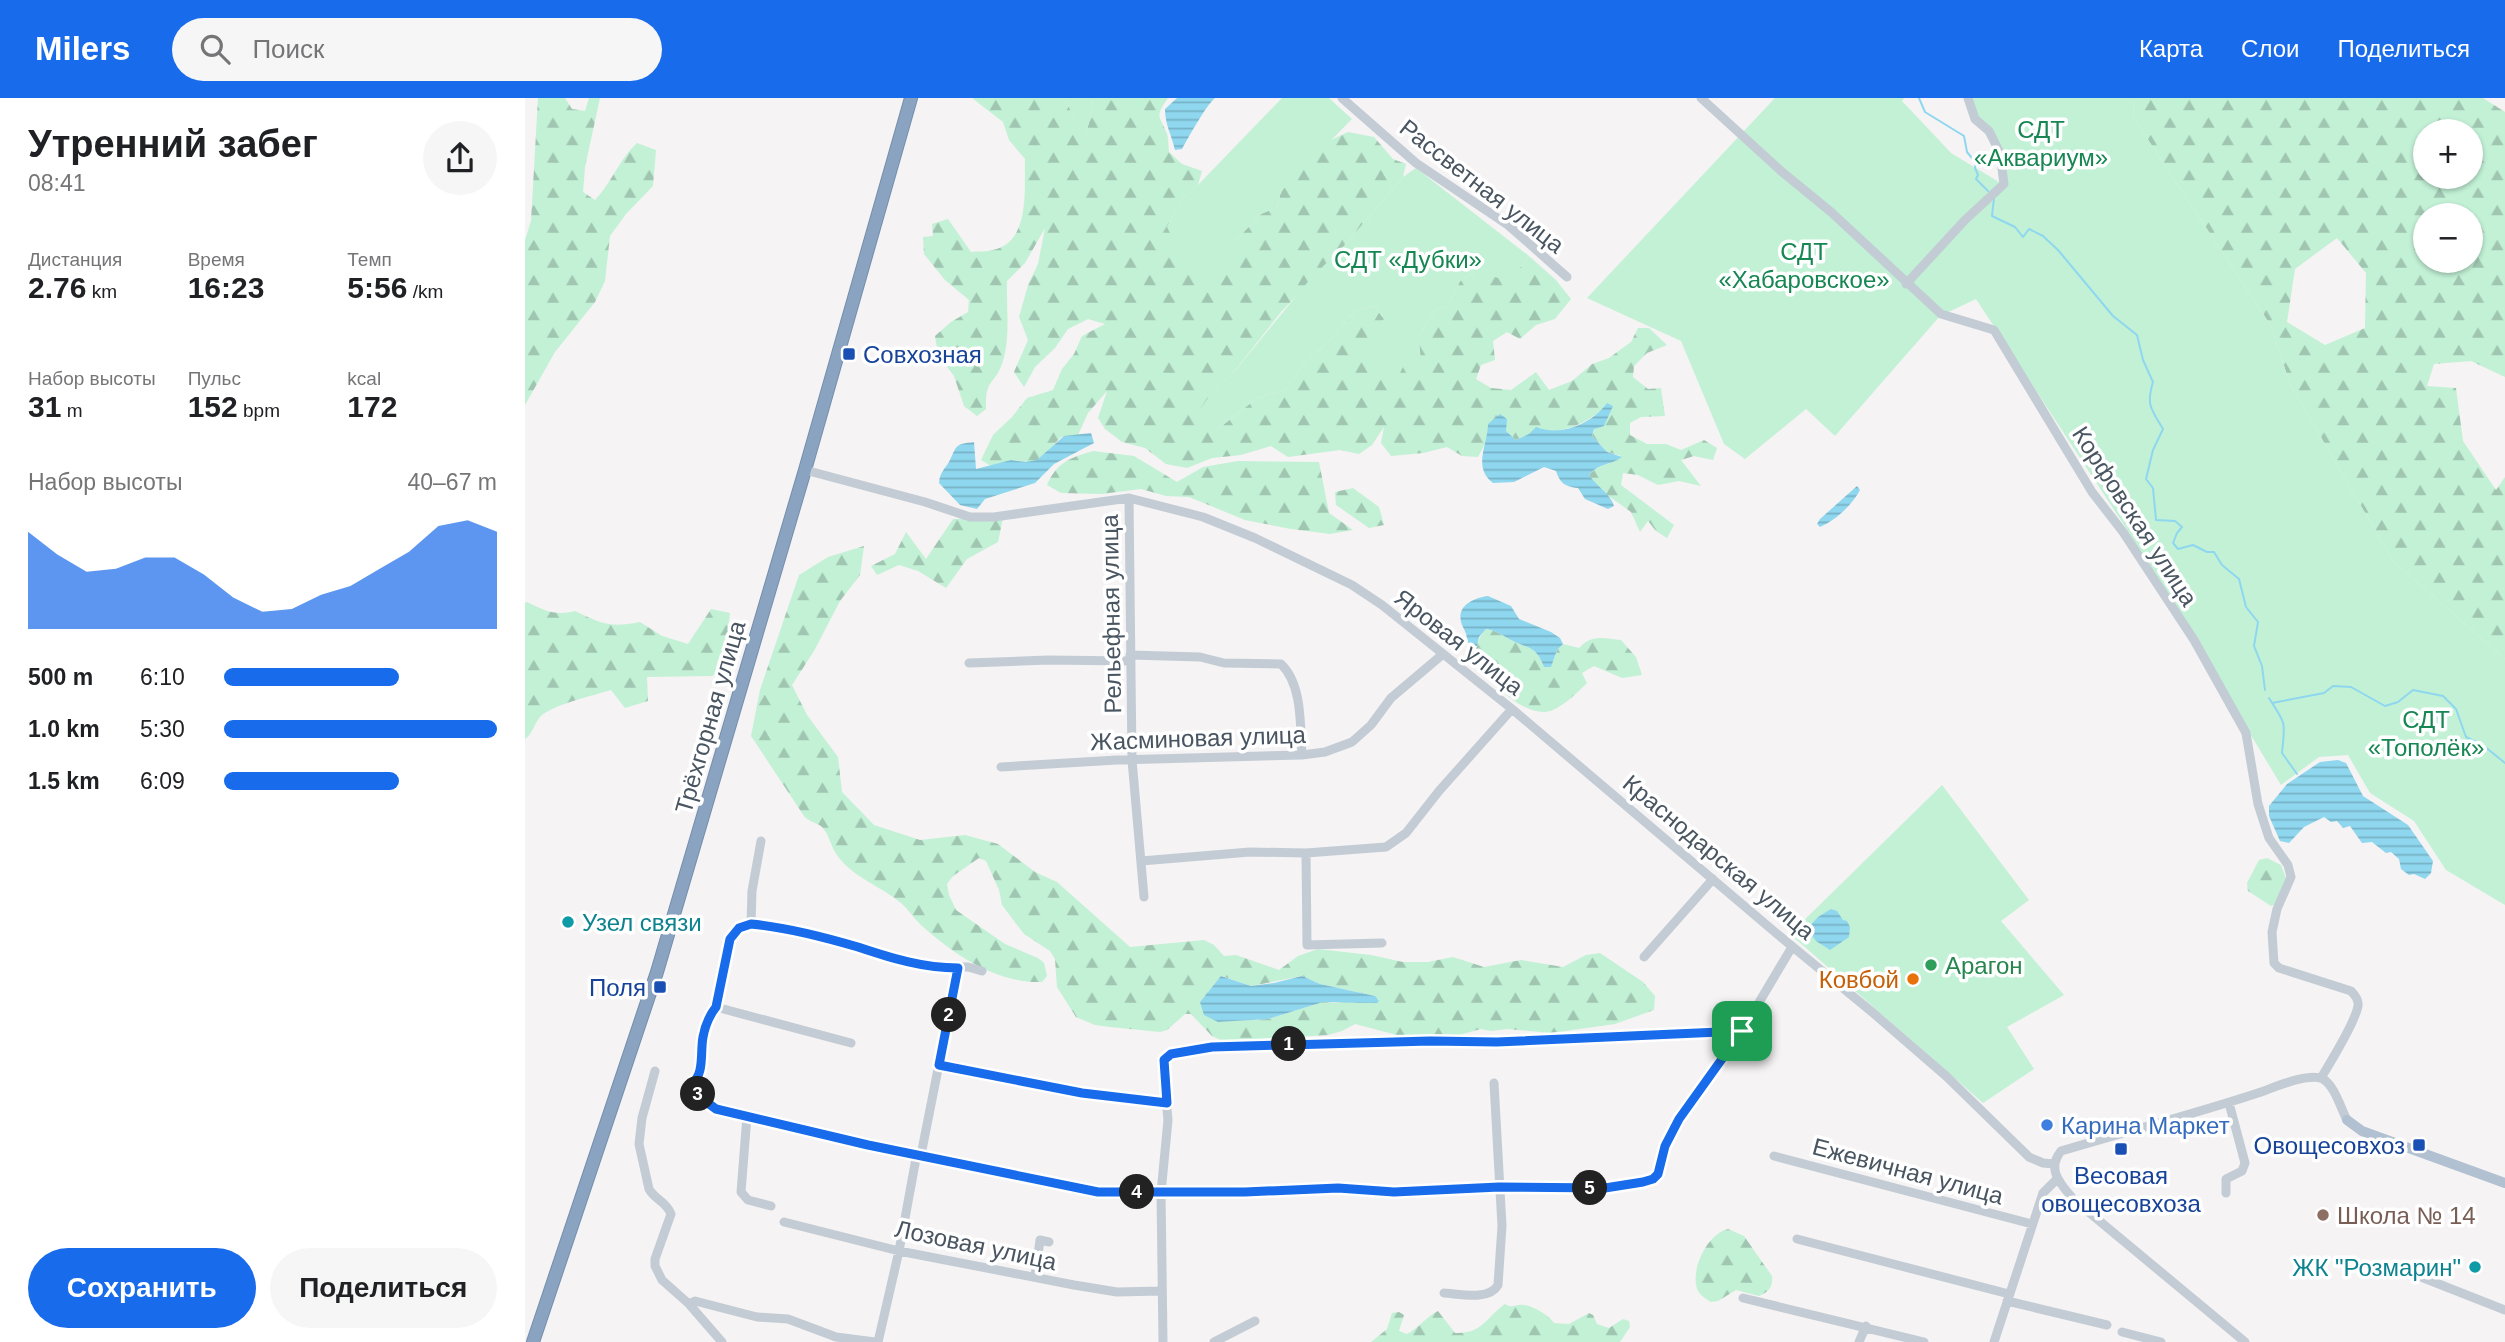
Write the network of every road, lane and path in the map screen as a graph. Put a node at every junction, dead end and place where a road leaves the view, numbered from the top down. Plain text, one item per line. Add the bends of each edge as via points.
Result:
1 (911, 98) edge
2 (1342, 98) edge
3 (1701, 98) edge
4 (1968, 98) edge
5 (1567, 277) dead end
6 (1906, 284) junction
7 (805, 470) junction
8 (1129, 498) junction
9 (1443, 654) junction
10 (1131, 658) junction
11 (969, 663) dead end
12 (1512, 709) junction
13 (1302, 755) junction
14 (1132, 760) junction
15 (1001, 767) dead end
16 (1580, 767) joint
17 (761, 841) dead end
18 (1307, 853) junction
19 (1141, 861) junction
20 (1713, 879) junction
21 (1145, 897) dead end
22 (748, 924) junction
23 (1382, 943) dead end
24 (1792, 947) junction
25 (1644, 957) dead end
26 (958, 968) junction
27 (982, 971) dead end
28 (716, 1007) junction
29 (1742, 1031) junction
30 (851, 1042) dead end
31 (939, 1065) junction
32 (655, 1071) dead end
33 (2322, 1079) junction
34 (1494, 1083) dead end
35 (1167, 1103) junction
36 (2229, 1103) junction
37 (747, 1116) junction
38 (2347, 1120) joint
39 (919, 1154) junction
40 (1774, 1156) dead end
41 (2055, 1164) junction
42 (2057, 1179) junction
43 (2505, 1183) edge
44 (1499, 1187) junction
45 (1161, 1193) junction
46 (2226, 1193) dead end
47 (771, 1206) dead end
48 (784, 1222) dead end
49 (2032, 1224) junction
50 (1797, 1239) dead end
51 (1049, 1241) dead end
52 (899, 1251) junction
53 (1035, 1276) junction
54 (2421, 1277) dead end
55 (1161, 1290) junction
56 (1444, 1293) dead end
57 (1742, 1298) dead end
58 (2008, 1298) junction
59 (689, 1304) junction
60 (2505, 1310) edge
61 (1255, 1321) dead end
62 (2107, 1325) dead end
63 (1866, 1326) junction
64 (2122, 1332) dead end
65 (533, 1342) edge
66 (722, 1342) edge
67 (877, 1342) edge
68 (1163, 1342) edge
69 (1214, 1342) edge
70 (1859, 1342) edge
71 (1924, 1342) edge
72 (1994, 1342) edge
73 (2161, 1342) edge
74 (2245, 1342) edge

1 - 7 highway, Трёхгорная улица
2 - 5 street, Рассветная улица via 1416,163 1508,225
3 - 6 street, Корфовская улица
4 - 6 street via 1975,119 1996,143 2004,184
6 - 33 street, Корфовская улица via 1941,314 1994,330 2092,492 2194,640 2246,733 2258,804 2269,838 2291,877 2272,932 2274,963 2351,991 2358,1006
7 - 8 street via 971,517
7 - 65 highway, Трёхгорная улица via 657,972
8 - 9 street, Яровая улица via 1203,517 1304,561 1382,605
8 - 10 street, Рельефная улица
9 - 12 street, Яровая улица
9 - 13 street, Жасминовая улица via 1391,698 1352,742
10 - 11 street
10 - 13 street via 1200,657 1235,664 1281,664 1300,715
10 - 14 street, Рельефная улица
12 - 16 street, Яровая улица
12 - 18 street via 1395,842
13 - 14 street, Жасминовая улица
14 - 15 street, Жасминовая улица
14 - 19 street, Рельефная улица
16 - 20 street, Краснодарская улица
17 - 22 street
18 - 19 street via 1250,852
18 - 23 street via 1307,944
19 - 21 street, Рельефная улица
20 - 24 street, Краснодарская улица
20 - 25 street
22 - 26 street via 855,946 893,959
22 - 28 street via 730,939
24 - 29 street
24 - 41 street, Краснодарская улица via 1946,1076 2029,1157
26 - 27 street
26 - 31 street
28 - 30 street
28 - 37 street via 703,1036 700,1073 691,1084 716,1109
29 - 35 street via 1497,1042 1212,1047 1167,1056 1163,1067
29 - 44 street via 1679,1119 1653,1179 1605,1188
31 - 35 street via 1082,1093
31 - 39 street
32 - 59 street via 639,1144 651,1194 665,1203 671,1214 655,1266 662,1280
33 - 36 street via 2293,1081
33 - 38 street
34 - 44 street
35 - 45 street
36 - 41 street via 2061,1151
36 - 46 street via 2245,1163 2242,1171 2225,1181
37 - 39 street
37 - 47 street via 741,1192 748,1200
38 - 43 main road via 2362,1131
39 - 45 street via 1091,1191
39 - 52 street
40 - 49 street, Ежевичная улица
41 - 42 street
42 - 49 street via 2043,1194
42 - 74 street via 2073,1199
44 - 45 street
44 - 56 street via 1502,1236 1495,1290 1485,1295
45 - 55 street
48 - 52 street, Лозовая улица
49 - 58 street
50 - 58 street
51 - 53 street via 1040,1240
52 - 53 street, Лозовая улица
52 - 67 street
53 - 55 street, Лозовая улица via 1109,1291
54 - 60 street
55 - 68 street
57 - 63 street
58 - 62 street
58 - 72 street
59 - 66 street
59 - 67 street via 695,1301 757,1317 788,1319 836,1337
61 - 69 street
63 - 70 street
63 - 71 street
64 - 73 street

